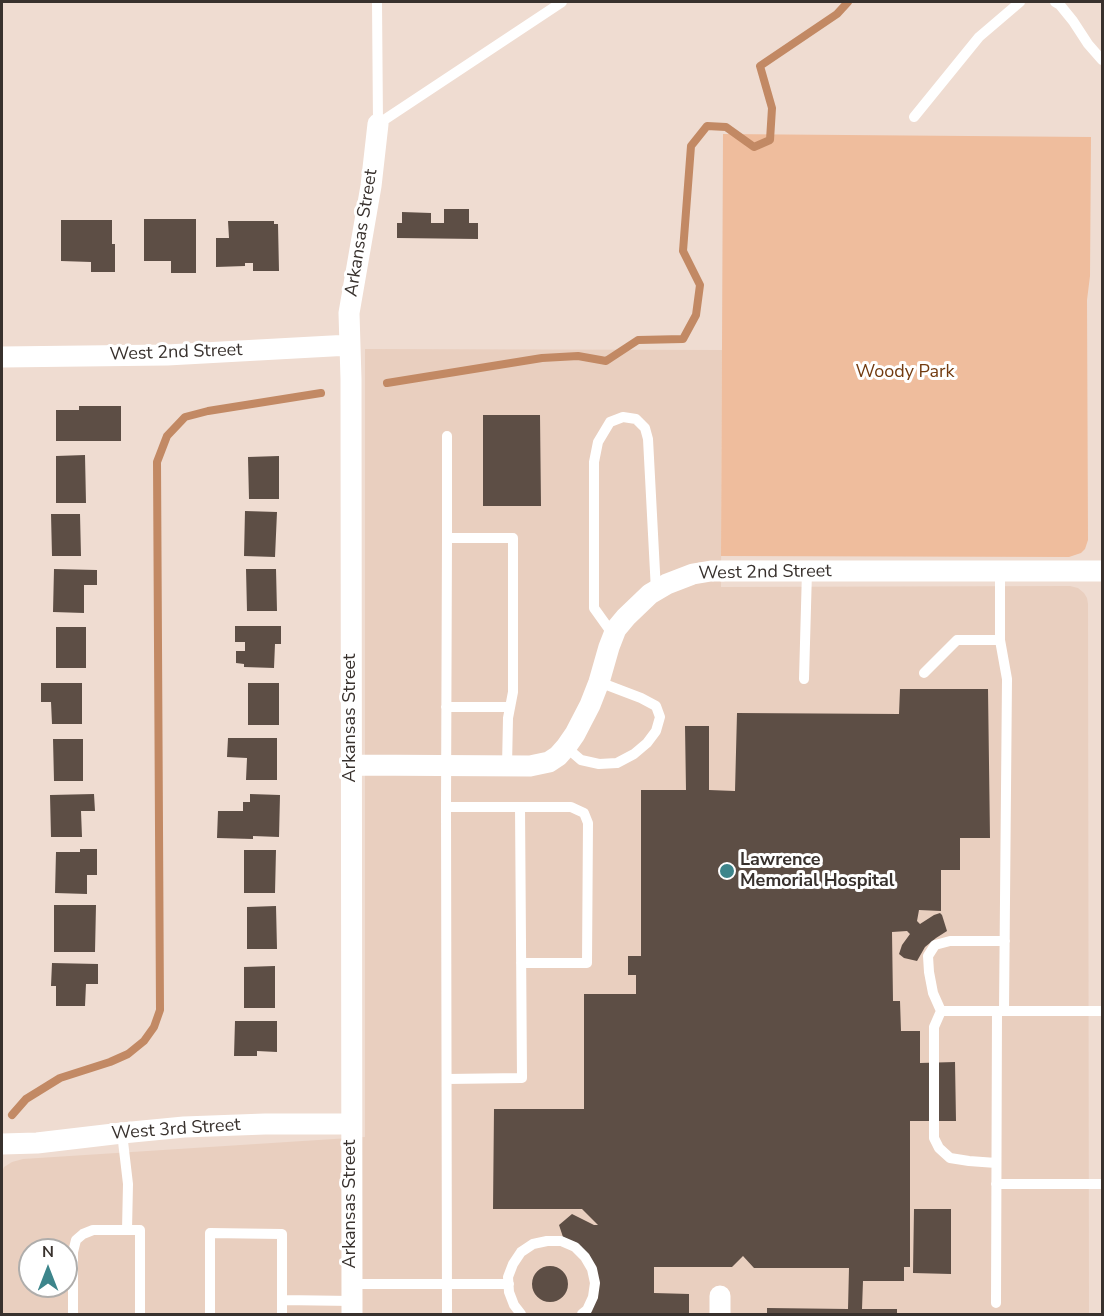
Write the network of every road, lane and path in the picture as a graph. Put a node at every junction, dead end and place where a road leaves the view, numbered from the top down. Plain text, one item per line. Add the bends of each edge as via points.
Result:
1 (377, 2) edge
2 (562, 2) edge
3 (1020, 2) edge
4 (1055, 2) edge
5 (1102, 60) edge
6 (914, 117) dead end
7 (378, 124) junction
8 (350, 345) junction
9 (2, 357) edge
10 (447, 436) dead end
11 (447, 538) junction
12 (807, 571) junction
13 (1000, 571) junction
14 (1102, 571) edge
15 (656, 591) junction
16 (614, 636) junction
17 (1000, 640) junction
18 (924, 673) dead end
19 (804, 679) dead end
20 (599, 682) junction
21 (446, 707) junction
22 (510, 707) junction
23 (566, 747) junction
24 (351, 765) junction
25 (446, 765) junction
26 (507, 766) junction
27 (446, 807) junction
28 (520, 807) junction
29 (1005, 941) junction
30 (521, 963) junction
31 (941, 1011) junction
32 (1000, 1011) junction
33 (1102, 1011) edge
34 (447, 1079) junction
35 (351, 1124) junction
36 (122, 1133) junction
37 (2, 1144) edge
38 (996, 1163) junction
39 (996, 1184) junction
40 (1102, 1184) edge
41 (127, 1230) junction
42 (447, 1284) junction
43 (509, 1284) junction
44 (282, 1300) junction
45 (351, 1300) edge
46 (996, 1303) dead end
47 (518, 1313) edge
48 (73, 1314) edge
49 (140, 1314) edge
50 (210, 1314) edge
51 (282, 1314) edge
52 (447, 1314) edge
53 (582, 1314) edge

1 - 7 lane
2 - 7 lane
3 - 6 lane via 979,37
4 - 5 lane
7 - 8 street, Arkansas Street via 349,313
8 - 9 street, West 2nd Street via 167,355
8 - 24 street, Arkansas Street
10 - 11 lane
11 - 21 lane
11 - 22 lane via 513,538
12 - 13 street, West 2nd Street
12 - 15 street, West 2nd Street via 711,571 679,579
12 - 19 lane
13 - 14 street, West 2nd Street
13 - 17 lane
15 - 16 street, West 2nd Street via 626,617
15 - 16 lane via 648,439 645,428 636,419 624,417 610,422 598,442 594,462 594,608
16 - 20 street, West 2nd Street
17 - 18 lane via 957,640
17 - 29 lane via 1006,679
20 - 23 street, West 2nd Street
20 - 23 lane via 656,706 660,717 656,731 634,754 617,763 581,760
21 - 22 lane
21 - 25 lane
22 - 26 lane
23 - 26 street, West 2nd Street via 549,762
24 - 25 street, West 2nd Street
24 - 35 street, Arkansas Street
25 - 26 street, West 2nd Street
25 - 27 lane
27 - 28 lane
27 - 34 lane
28 - 30 lane
28 - 30 lane via 571,807 584,813 588,823 587,963
29 - 31 lane via 950,941 935,945 928,956 929,972
29 - 32 lane
30 - 34 lane via 522,1078
31 - 32 lane
31 - 38 lane via 934,1027 934,1138 950,1158
32 - 33 lane
32 - 38 lane
34 - 42 lane
35 - 36 street, West 3rd Street via 184,1127
35 - 45 street, Arkansas Street
36 - 37 street, West 3rd Street
36 - 41 lane via 128,1184
38 - 39 lane
39 - 40 lane
39 - 46 lane
41 - 48 lane via 93,1230 76,1240
41 - 49 lane via 140,1230
42 - 43 lane
42 - 45 lane
42 - 52 lane
43 - 47 lane
43 - 53 lane via 513,1264 521,1252 533,1244 561,1241 574,1247 592,1269 593,1297
44 - 45 lane
44 - 50 lane via 282,1234 210,1233
44 - 51 lane

